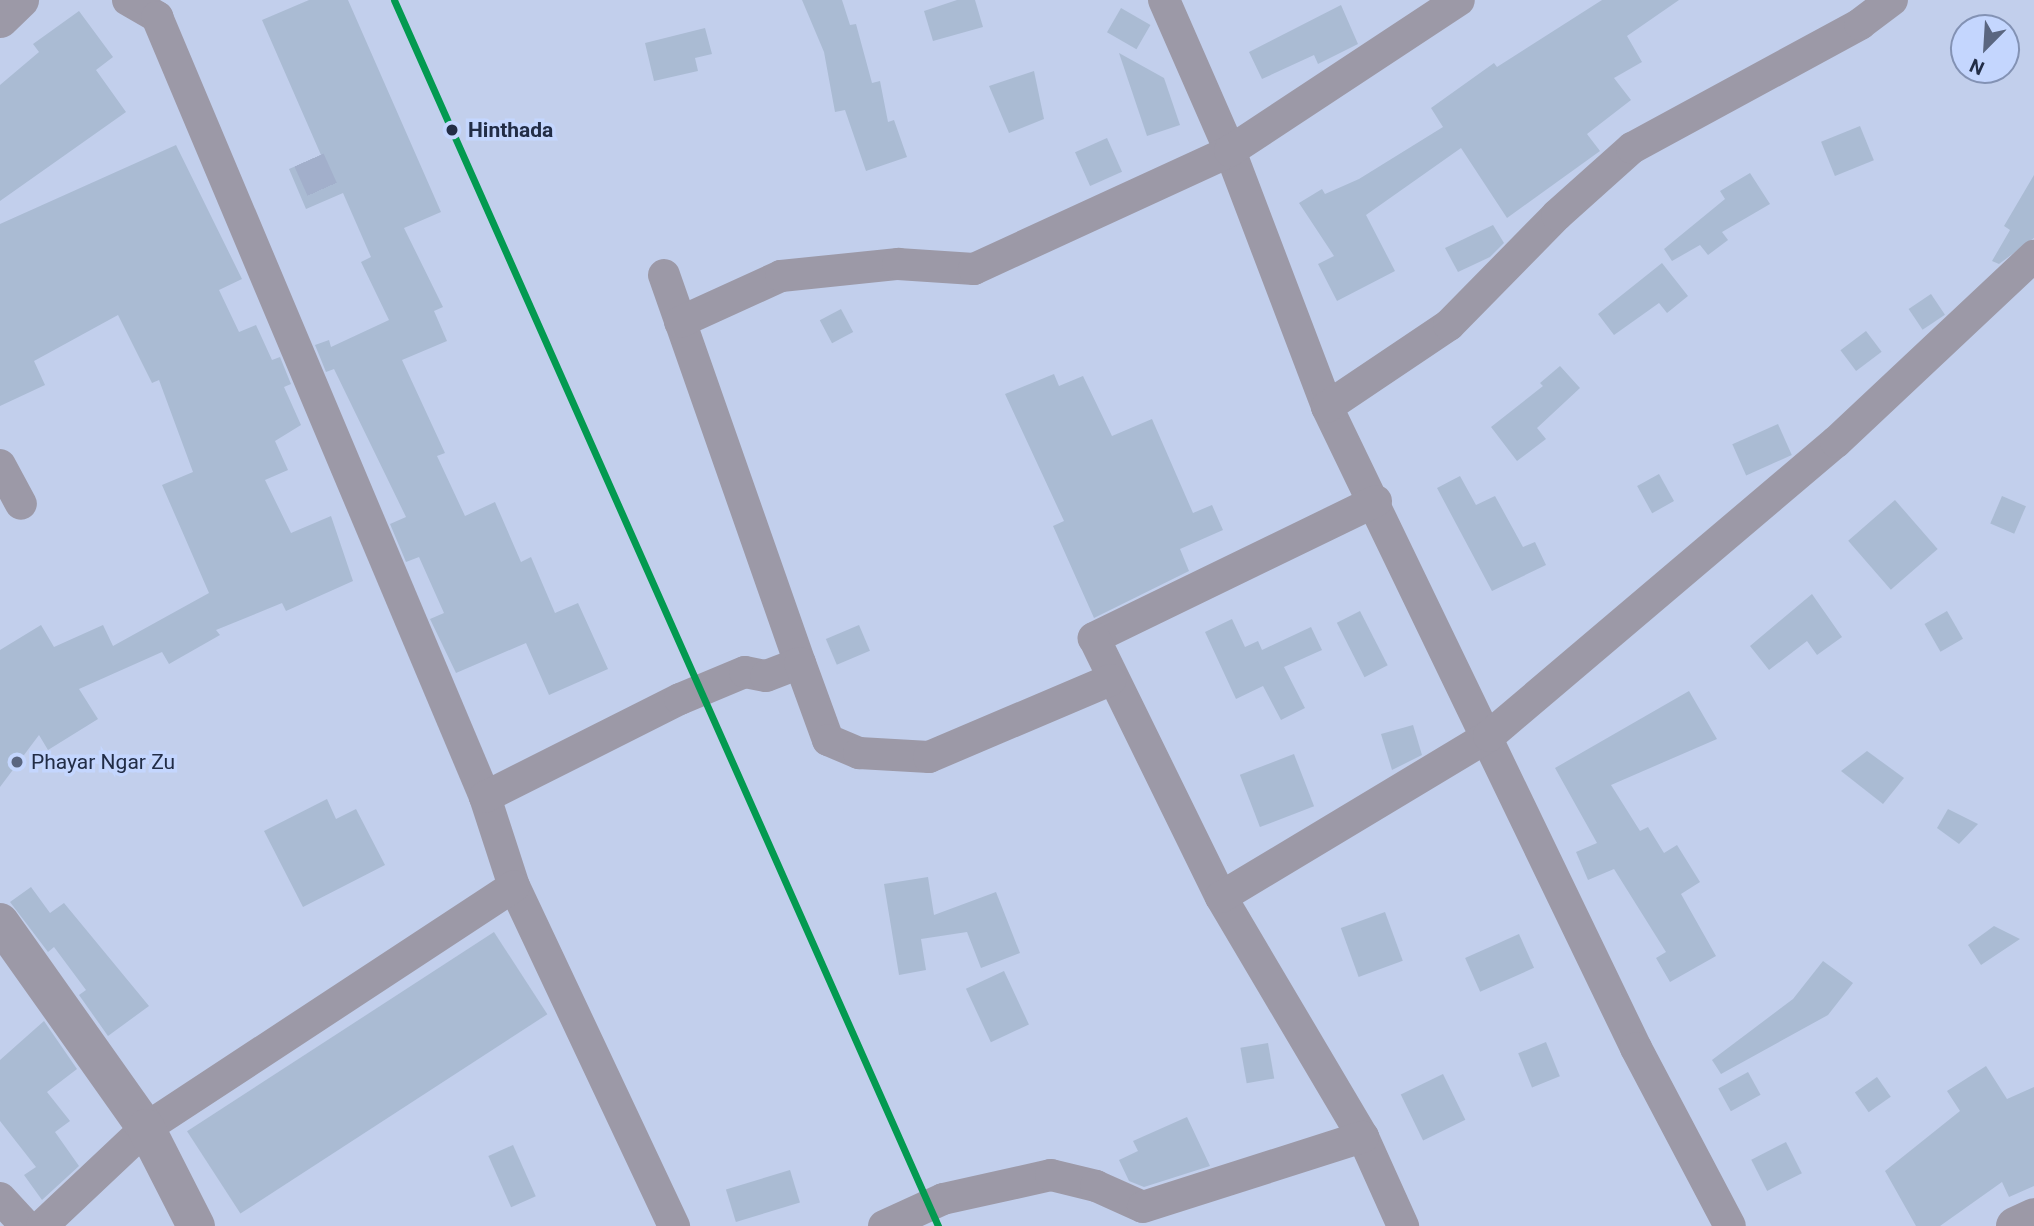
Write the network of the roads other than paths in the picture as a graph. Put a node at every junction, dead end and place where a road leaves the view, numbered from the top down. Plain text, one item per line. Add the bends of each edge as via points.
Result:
1 (20, 0) edge
2 (128, 0) edge
3 (1164, 0) edge
4 (1459, 0) edge
5 (1892, 0) edge
6 (0, 19) edge
7 (1230, 151) junction
8 (2034, 256) edge
9 (664, 275) dead end
10 (680, 322) junction
11 (1327, 407) junction
12 (0, 465) edge
13 (1376, 501) junction
14 (20, 503) dead end
15 (800, 663) junction
16 (1110, 680) junction
17 (1489, 736) junction
18 (485, 797) junction
19 (514, 886) junction
20 (1221, 897) junction
21 (0, 922) edge
22 (146, 1128) junction
23 (1363, 1137) junction
24 (0, 1198) edge
25 (2034, 1217) edge
26 (26, 1226) edge
27 (42, 1226) edge
28 (196, 1226) edge
29 (674, 1226) edge
30 (884, 1226) edge
31 (1404, 1226) edge
32 (1730, 1226) edge
33 (2015, 1226) edge

1 - 6 street
2 - 18 street via 157,17
3 - 7 street
4 - 7 street
5 - 11 street via 1860,24 1632,148 1557,215 1449,325
7 - 10 street via 974,269 898,264 781,276
7 - 11 street
8 - 17 street via 1836,442
9 - 10 street
10 - 15 street
11 - 13 street
12 - 14 street
13 - 16 street via 1094,638
13 - 17 street
15 - 16 street via 828,740 859,753 929,757
15 - 18 street via 766,676 746,673 680,699
16 - 20 street
17 - 20 street
17 - 32 street via 1636,1048
18 - 19 street
19 - 22 street
19 - 29 street
20 - 23 street
21 - 22 street
22 - 27 street
22 - 28 street
23 - 30 street via 1143,1207 1096,1185 1051,1175 943,1199
23 - 31 street
24 - 26 street
25 - 33 street

